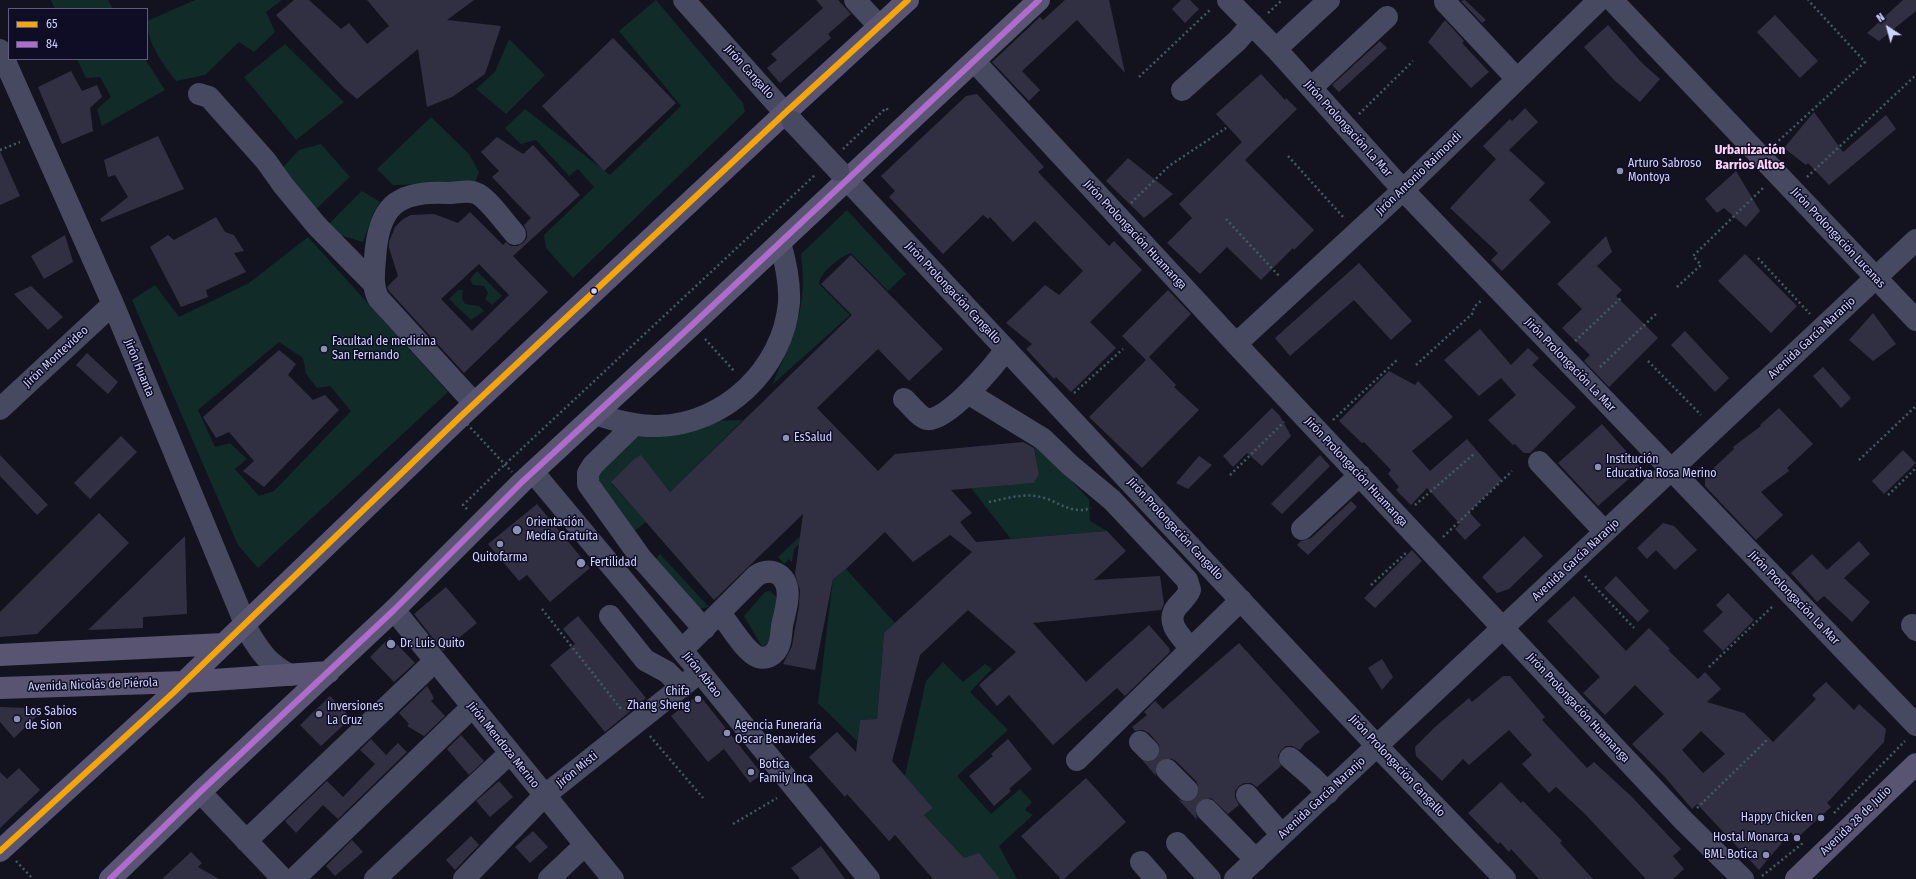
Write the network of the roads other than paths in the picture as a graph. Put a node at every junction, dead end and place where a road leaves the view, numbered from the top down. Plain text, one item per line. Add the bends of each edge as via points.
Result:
1 (684, 0) edge
2 (855, 0) edge
3 (908, 0) edge
4 (1039, 0) edge
5 (1329, 0) edge
6 (1599, 0) edge
7 (1612, 0) edge
8 (1445, 2) dead end
9 (1222, 3) edge
10 (1387, 17) dead end
11 (1252, 24) junction
12 (879, 26) junction
13 (1276, 49) junction
14 (0, 50) edge
15 (974, 61) junction
16 (1517, 79) junction
17 (1311, 88) junction
18 (1182, 90) dead end
19 (199, 94) dead end
20 (789, 117) junction
21 (836, 167) junction
22 (1403, 190) junction
23 (515, 234) dead end
24 (1916, 240) edge
25 (780, 243) junction
26 (1876, 278) junction
27 (373, 284) junction
28 (113, 304) junction
29 (1916, 320) edge
30 (1236, 344) junction
31 (1006, 349) junction
32 (968, 393) junction
33 (904, 398) dead end
34 (474, 403) junction
35 (0, 409) edge
36 (596, 414) junction
37 (634, 425) junction
38 (1539, 462) dead end
39 (1671, 470) junction
40 (522, 472) junction
41 (1360, 475) junction
42 (1302, 529) dead end
43 (1606, 532) junction
44 (1241, 600) junction
45 (394, 610) junction
46 (720, 613) dead end
47 (610, 616) dead end
48 (247, 628) junction
49 (1503, 628) junction
50 (704, 629) junction
51 (224, 644) junction
52 (1191, 649) junction
53 (682, 650) junction
54 (53, 652) junction
55 (0, 655) edge
56 (435, 661) junction
57 (329, 672) junction
58 (700, 672) junction
59 (297, 674) junction
60 (192, 681) junction
61 (55, 686) junction
62 (682, 687) junction
63 (0, 688) edge
64 (472, 707) junction
65 (1911, 733) edge
66 (1377, 746) junction
67 (510, 753) junction
68 (1290, 758) dead end
69 (1077, 760) dead end
70 (1916, 764) edge
71 (1167, 770) tunnel mouth
72 (1187, 790) tunnel mouth
73 (200, 792) junction
74 (1328, 793) junction
75 (1247, 795) dead end
76 (544, 796) junction
77 (1207, 810) tunnel mouth
78 (1282, 835) junction
79 (246, 841) junction
80 (1177, 843) dead end
81 (585, 845) junction
82 (6, 854) edge
83 (1256, 860) junction
84 (1141, 862) dead end
85 (110, 879) edge
86 (283, 879) edge
87 (294, 879) edge
88 (376, 879) edge
89 (464, 879) edge
90 (549, 879) edge
91 (613, 879) edge
92 (869, 879) edge
93 (1156, 879) edge
94 (1210, 879) edge
95 (1236, 879) edge
96 (1505, 879) edge
97 (1743, 879) edge
98 (1796, 879) edge

1 - 20 street, Jirón Cangallo
2 - 12 street
3 - 12 main road
4 - 15 main road
5 - 13 street
6 - 16 street, Jirón Antonio Raimondi
7 - 26 street, Jirón Prolongación Lucanas
8 - 16 street
9 - 11 street, Jirón Prolongación La Mar
10 - 17 street
11 - 13 street, Jirón Prolongación La Mar
11 - 18 street via 1237,41
12 - 20 main road
13 - 17 street, Jirón Prolongación La Mar
14 - 28 street, Jirón Huanta
15 - 21 main road
15 - 30 street, Jirón Prolongación Huamanga
16 - 22 street, Jirón Antonio Raimondi
17 - 22 street, Jirón Prolongación La Mar
19 - 27 street via 208,97 266,161 317,226
20 - 21 street, Jirón Cangallo, bridge
20 - 34 main road
21 - 25 main road
21 - 31 street, Jirón Prolongación Cangallo
22 - 30 street, Jirón Antonio Raimondi
22 - 39 street, Jirón Prolongación La Mar
23 - 27 street via 485,200 473,192 412,194 401,199 385,214 378,228
24 - 26 street, Avenida García Naranjo
25 - 36 main road
25 - 37 street via 789,279 789,303 785,326 768,362 749,387 730,403 708,415 659,426
26 - 29 street, Jirón Prolongación Lucanas
26 - 39 street, Avenida García Naranjo
27 - 34 street via 378,298
28 - 35 street, Jirón Montevideo
28 - 48 street, Jirón Huanta
30 - 41 street, Jirón Prolongación Huamanga
31 - 32 street
31 - 44 street, Jirón Prolongación Cangallo
32 - 33 street via 945,414 933,420 925,419
32 - 52 street via 1043,439 1112,500 1189,583 1190,590 1172,618 1175,629
34 - 48 main road
36 - 37 street
36 - 40 main road
37 - 50 street via 593,465 588,473 588,484 641,558
38 - 43 street
39 - 43 street, Avenida García Naranjo
39 - 65 street, Jirón Prolongación La Mar via 1788,592
40 - 45 main road
40 - 53 street, Jirón Abtao
41 - 42 street
41 - 49 street, Jirón Prolongación Huamanga
43 - 49 street, Avenida García Naranjo
44 - 52 street
44 - 66 street, Jirón Prolongación Cangallo
45 - 56 street, Jirón Mendoza Merino
45 - 57 main road
46 - 50 street
47 - 62 street via 645,660 667,672
48 - 51 main road
48 - 59 street, Jirón Huanta via 266,659 276,668
49 - 66 street, Avenida García Naranjo
49 - 97 street, Jirón Prolongación Huamanga via 1684,821
50 - 53 street
51 - 54 main road
51 - 60 main road
52 - 69 street
53 - 58 street, Jirón Abtao
54 - 55 main road
54 - 61 main road
56 - 64 street, Jirón Mendoza Merino
56 - 79 street
57 - 59 main road, Avenida Nicolás de Piérola
57 - 73 main road
58 - 62 street, Jirón Misti
58 - 92 street, Jirón Abtao
59 - 60 main road, Avenida Nicolás de Piérola
60 - 61 main road, Avenida Nicolás de Piérola
60 - 82 main road
61 - 63 main road, Avenida Nicolás de Piérola
62 - 76 street, Jirón Misti
64 - 67 street, Jirón Mendoza Merino
64 - 87 street
66 - 74 street, Avenida García Naranjo
66 - 96 street, Jirón Prolongación Cangallo
67 - 76 street, Jirón Mendoza Merino
67 - 88 street
68 - 74 street
70 - 98 main road, Avenida 28 de Julio
71 - 72 street
73 - 79 street
73 - 85 main road
74 - 78 street, Avenida García Naranjo
75 - 78 street
76 - 81 street, Jirón Mendoza Merino
76 - 89 street, Jirón Misti
77 - 83 street
78 - 83 street, Avenida García Naranjo
79 - 86 street
80 - 94 street
81 - 90 street
81 - 91 street, Jirón Mendoza Merino
83 - 95 street, Avenida García Naranjo
84 - 93 street

